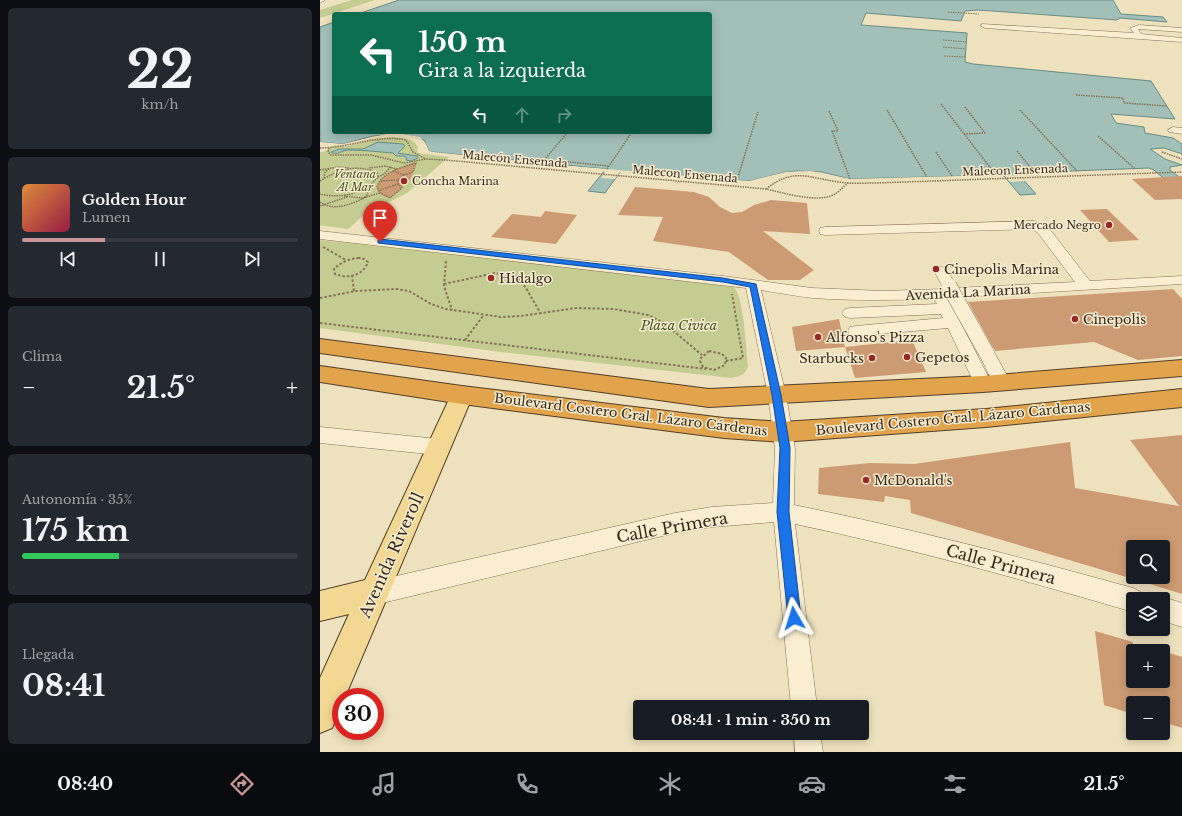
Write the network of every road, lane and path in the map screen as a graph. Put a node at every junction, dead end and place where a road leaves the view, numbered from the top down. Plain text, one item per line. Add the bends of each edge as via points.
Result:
1 (948, 12) dead end
2 (979, 14) dead end
3 (985, 26) dead end
4 (1182, 30) edge
5 (1139, 36) junction
6 (943, 40) dead end
7 (1182, 40) edge
8 (967, 42) dead end
9 (943, 47) dead end
10 (966, 49) dead end
11 (944, 56) dead end
12 (965, 57) dead end
13 (1076, 94) dead end
14 (941, 104) dead end
15 (1167, 106) dead end
16 (965, 107) dead end
17 (888, 110) dead end
18 (1020, 110) dead end
19 (829, 111) dead end
20 (758, 112) dead end
21 (566, 134) edge
22 (631, 134) edge
23 (964, 134) junction
24 (1098, 136) dead end
25 (320, 148) edge
26 (329, 148) junction
27 (1017, 151) dead end
28 (936, 152) dead end
29 (1162, 152) dead end
30 (530, 158) dead end
31 (426, 159) junction
32 (540, 159) junction
33 (1182, 159) edge
34 (544, 160) junction
35 (608, 166) junction
36 (332, 167) junction
37 (391, 167) junction
38 (552, 167) dead end
39 (351, 169) junction
40 (367, 169) junction
41 (398, 169) junction
42 (607, 169) dead end
43 (1135, 169) dead end
44 (320, 170) edge
45 (393, 171) junction
46 (1077, 171) dead end
47 (1182, 172) edge
48 (1035, 173) dead end
49 (404, 175) junction
50 (603, 175) joint
51 (996, 175) dead end
52 (952, 176) dead end
53 (320, 177) edge
54 (324, 177) junction
55 (378, 177) junction
56 (927, 177) dead end
57 (850, 179) dead end
58 (320, 180) edge
59 (398, 180) junction
60 (737, 180) dead end
61 (380, 181) junction
62 (848, 183) junction
63 (398, 184) junction
64 (371, 185) junction
65 (766, 189) junction
66 (379, 192) junction
67 (352, 193) junction
68 (320, 195) edge
69 (342, 196) junction
70 (346, 197) junction
71 (366, 197) junction
72 (320, 202) edge
73 (321, 206) edge
74 (826, 231) dead end
75 (320, 235) edge
76 (320, 246) edge
77 (447, 255) dead end
78 (346, 260) junction
79 (941, 271) dead end
80 (352, 275) junction
81 (1180, 282) edge
82 (444, 284) junction
83 (753, 285) junction
84 (1086, 286) junction
85 (944, 290) junction
86 (354, 292) junction
87 (320, 298) edge
88 (452, 310) junction
89 (850, 313) dead end
90 (541, 314) junction
91 (483, 316) junction
92 (950, 316) junction
93 (320, 323) edge
94 (856, 331) dead end
95 (465, 341) junction
96 (320, 346) edge
97 (702, 355) junction
98 (1182, 368) edge
99 (706, 369) junction
100 (321, 375) edge
101 (993, 383) junction
102 (462, 395) junction
103 (777, 395) junction
104 (1182, 398) edge
105 (782, 432) junction
106 (320, 435) edge
107 (438, 447) junction
108 (783, 512) junction
109 (374, 593) junction
110 (1126, 598) edge
111 (320, 606) edge
112 (1170, 611) edge
113 (1182, 615) edge
114 (803, 700) edge
115 (320, 716) edge
116 (807, 740) edge
117 (809, 752) edge

1 - 2 path
3 - 5 street
4 - 5 street via 1134,28
5 - 7 street
6 - 8 path
9 - 10 path
11 - 12 path
13 - 15 path via 1123,98 1124,102
14 - 23 path
16 - 23 path via 985,133
17 - 56 path
18 - 46 path
19 - 57 path via 838,131 832,131
20 - 60 path
21 - 34 path
22 - 35 path
23 - 51 path
24 - 43 path
25 - 26 path, Malecón Ensenada
26 - 31 path, Malecón Ensenada via 328,154 331,155 371,155 404,163
26 - 31 path, Malecón Ensenada via 382,139 401,139 406,140 413,152
27 - 48 path
28 - 52 path
29 - 33 path
30 - 32 path
31 - 50 path, Malecón Ensenada
32 - 34 path
32 - 38 path
34 - 35 path
35 - 42 path
36 - 39 path
36 - 44 path
36 - 54 path via 325,172
37 - 40 path
37 - 41 path
37 - 55 path
39 - 40 path
39 - 54 path
40 - 55 path via 377,173
41 - 45 path
41 - 49 path via 416,163 413,172
45 - 49 path
45 - 61 path
47 - 62 path, Malecon Ensenada
49 - 59 path
50 - 65 path, Malecon Ensenada
53 - 54 path
54 - 58 path
55 - 64 path
59 - 61 path
59 - 63 path
61 - 66 path via 377,188
62 - 65 path, Malecon Ensenada via 815,176 793,176 774,182
62 - 65 path, Malecon Ensenada via 828,196 810,196
63 - 66 path
63 - 66 path via 402,188 390,198
64 - 67 path
64 - 71 path
66 - 71 path
67 - 69 path
67 - 70 path
68 - 69 path
69 - 70 path
70 - 71 path
70 - 73 path
71 - 73 path via 348,205
72 - 73 path
74 - 84 street via 1034,225 1043,230
75 - 83 street, Avenida La Marina
76 - 78 path
77 - 82 path
78 - 80 path via 337,266 334,272 342,277
78 - 80 path via 362,258 368,262 362,271
79 - 85 street
80 - 86 path
81 - 84 street, Avenida La Marina
82 - 88 path via 445,295
82 - 90 path via 496,273 516,276
83 - 85 street, Avenida La Marina via 812,293 882,296
83 - 103 street
84 - 85 street, Avenida La Marina
85 - 92 street
85 - 101 street, bridge via 986,352
86 - 87 path
86 - 88 path via 396,289 409,291 431,304
88 - 91 path
89 - 92 street
90 - 91 path
90 - 97 path via 576,308 614,309 648,315 664,323
91 - 95 path
92 - 94 street
92 - 101 street
93 - 95 path
95 - 99 path
96 - 103 highway, Boulevard Costero Gral. Lázaro Cárdenas via 709,398
97 - 99 path via 700,361
97 - 99 path via 709,351 718,351 726,358 722,367
98 - 101 highway, Boulevard Costero Gral. Lázaro Cárdenas
100 - 102 highway, Boulevard Costero Gral. Lázaro Cárdenas
101 - 103 highway, Boulevard Costero Gral. Lázaro Cárdenas
102 - 105 highway, Boulevard Costero Gral. Lázaro Cárdenas via 724,428
102 - 107 main road, Avenida Riveroll
103 - 105 street
104 - 105 highway, Boulevard Costero Gral. Lázaro Cárdenas via 986,418
105 - 108 street via 785,448
106 - 107 street
107 - 109 main road, Avenida Riveroll
108 - 109 street, Calle Primera via 712,517 675,523
108 - 110 street, Calle Primera via 869,530
108 - 114 street
109 - 111 main road
109 - 115 main road, Avenida Riveroll
112 - 113 street
116 - 117 street

